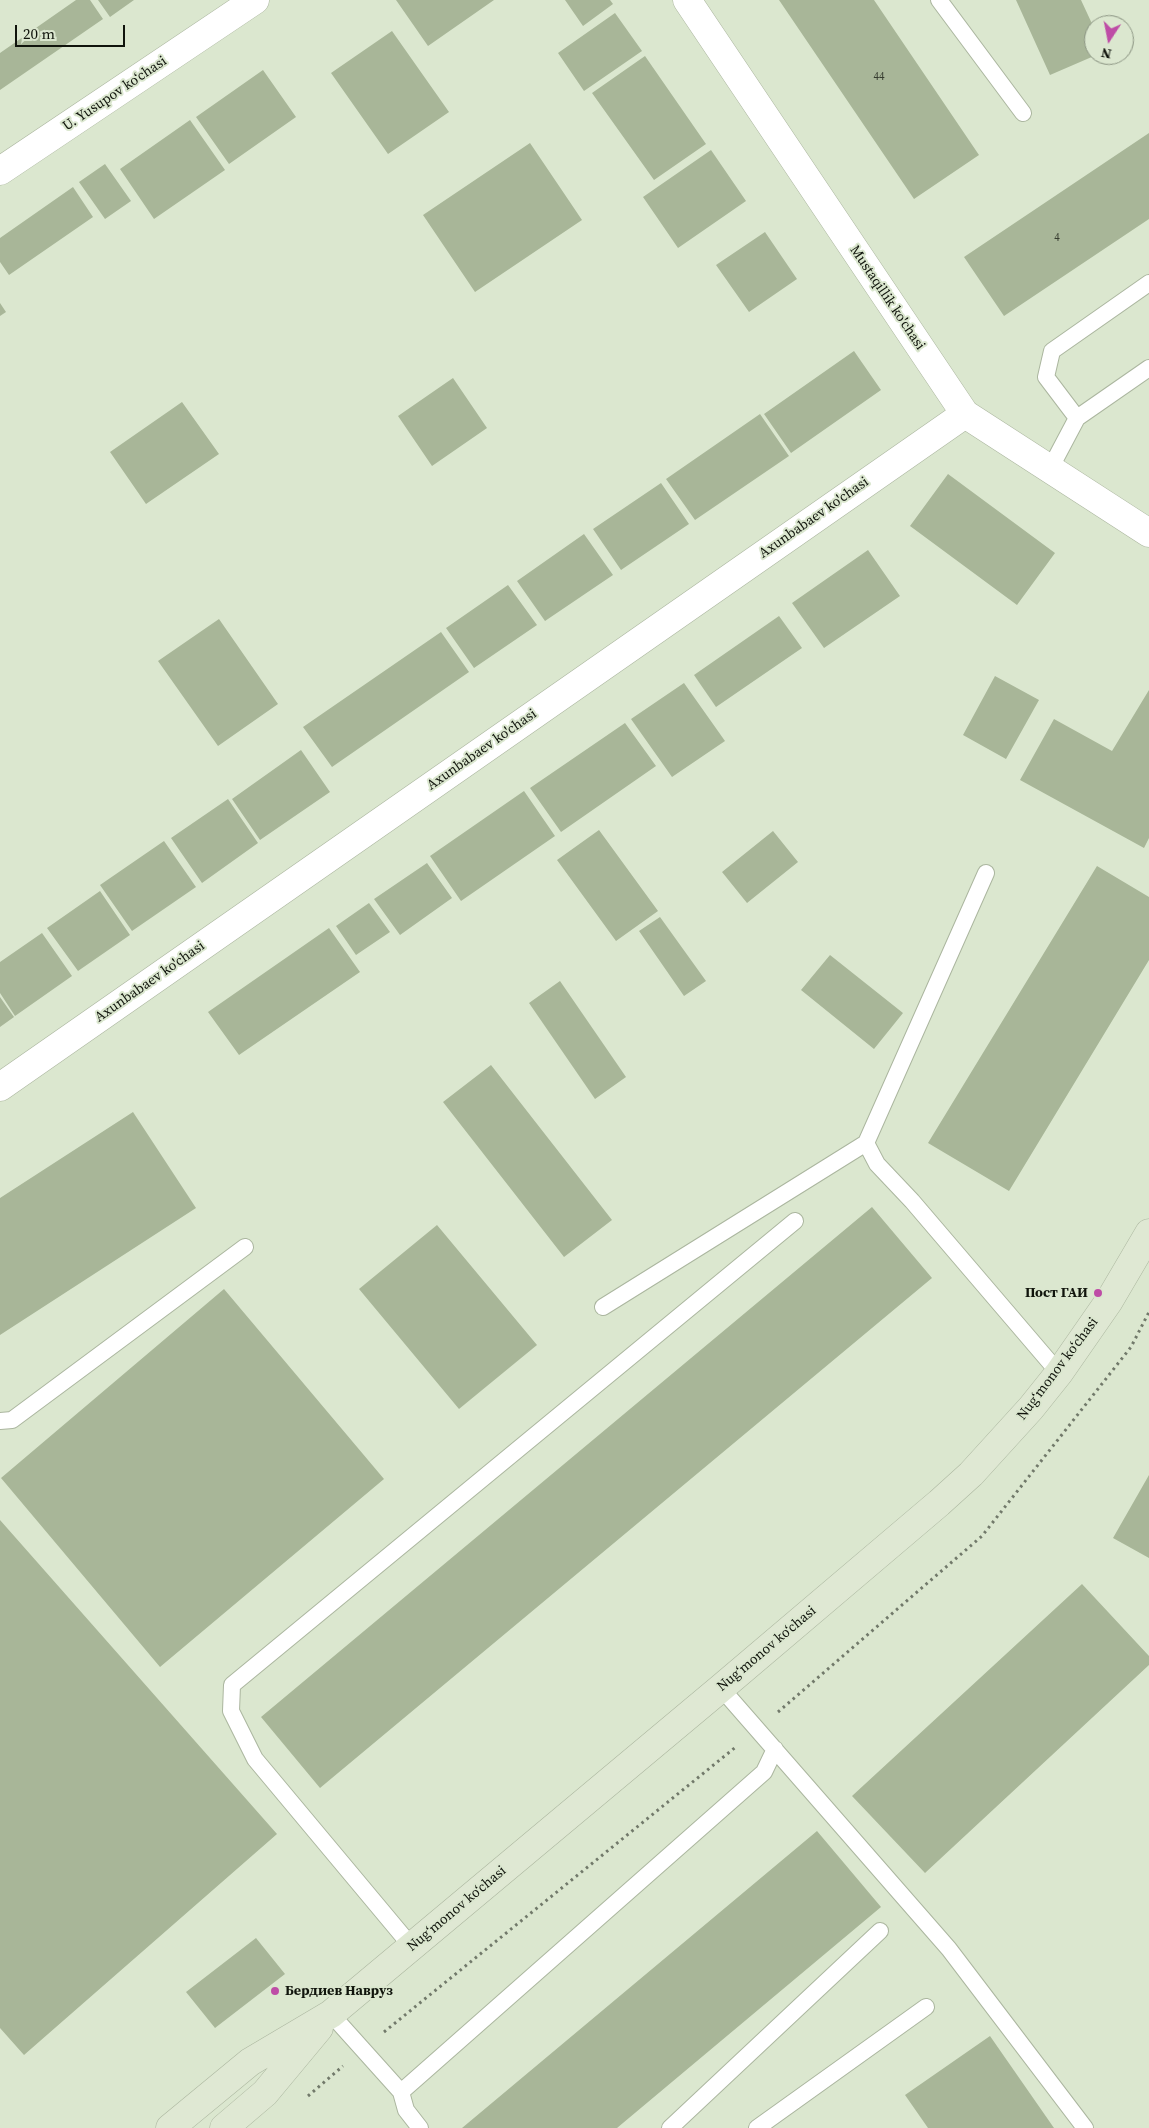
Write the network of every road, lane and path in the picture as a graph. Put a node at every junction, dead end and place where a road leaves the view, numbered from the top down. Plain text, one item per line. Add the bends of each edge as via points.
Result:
1 (255, 0) edge
2 (687, 0) edge
3 (939, 0) edge
4 (1023, 113) dead end
5 (0, 171) edge
6 (1149, 283) edge
7 (1149, 368) edge
8 (965, 414) junction
9 (1077, 418) junction
10 (1050, 469) junction
11 (1149, 533) edge
12 (986, 873) dead end
13 (0, 1087) edge
14 (866, 1143) junction
15 (796, 1221) dead end
16 (1149, 1233) edge
17 (244, 1247) dead end
18 (603, 1307) dead end
19 (1059, 1373) junction
20 (0, 1421) edge
21 (721, 1688) junction
22 (775, 1749) junction
23 (880, 1931) dead end
24 (412, 1947) junction
25 (926, 2007) dead end
26 (331, 2014) junction
27 (401, 2092) junction
28 (170, 2128) edge
29 (224, 2128) edge
30 (420, 2128) edge
31 (670, 2128) edge
32 (757, 2128) edge
33 (1085, 2128) edge

1 - 5 street, U. Yusupov ko‘chasi
2 - 8 street, Mustaqillik ko'chasi
3 - 4 lane
6 - 9 lane via 1052,351 1046,377
7 - 9 lane
8 - 10 street, Mustaqillik ko'chasi
8 - 13 street, Axunbabaev ko'chasi
9 - 10 lane
10 - 11 street, Mustaqillik ko'chasi
12 - 14 lane
14 - 18 lane
14 - 19 lane via 877,1164 912,1200
15 - 24 lane via 232,1685 231,1711 256,1758
16 - 19 main road, Nugʻmonov koʻchasi via 1109,1301
17 - 20 lane via 12,1420
19 - 21 main road, Nugʻmonov koʻchasi via 971,1474
21 - 22 lane
21 - 24 main road, Nugʻmonov koʻchasi
22 - 27 lane via 764,1772
22 - 33 lane via 949,1949
23 - 31 lane
24 - 26 main road, Nugʻmonov koʻchasi
25 - 32 lane
26 - 27 lane
26 - 28 main road, Nugʻmonov koʻchasi via 250,2062
26 - 29 main road, Nugʻmonov koʻchasi via 265,2093
27 - 30 lane via 406,2110

